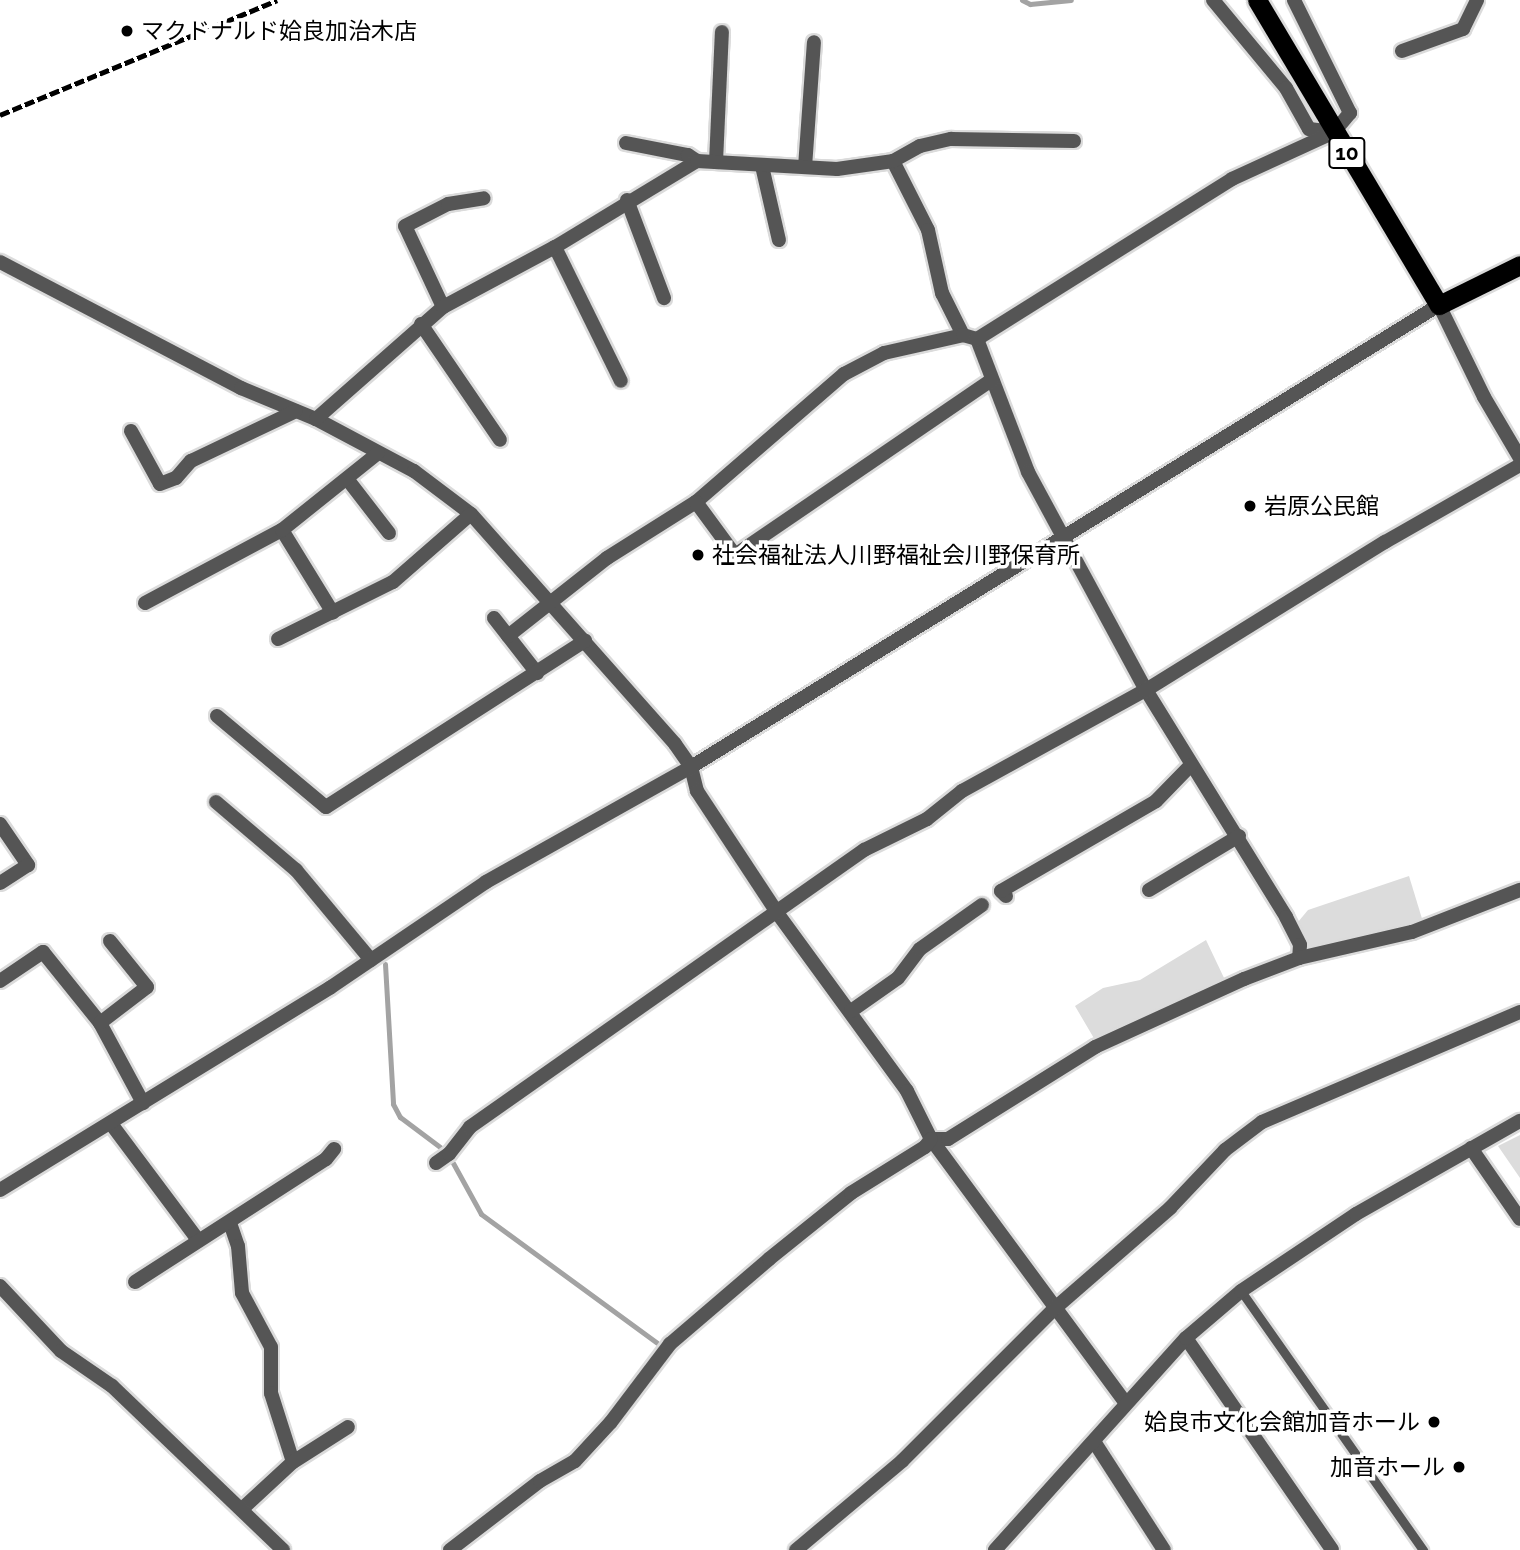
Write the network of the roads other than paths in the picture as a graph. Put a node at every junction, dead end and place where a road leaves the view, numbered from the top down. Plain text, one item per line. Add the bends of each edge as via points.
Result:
1 (1213, 0) edge
2 (1257, 0) edge
3 (1294, 0) edge
4 (1477, 0) edge
5 (722, 32) dead end
6 (814, 42) dead end
7 (1402, 51) dead end
8 (1334, 132) junction
9 (1074, 141) dead end
10 (626, 143) dead end
11 (697, 161) junction
12 (893, 161) junction
13 (716, 162) junction
14 (762, 166) junction
15 (805, 167) junction
16 (484, 198) dead end
17 (627, 200) junction
18 (779, 240) dead end
19 (555, 247) junction
20 (0, 262) edge
21 (1520, 265) edge
22 (664, 298) dead end
23 (1439, 305) junction
24 (443, 307) junction
25 (421, 324) junction
26 (970, 337) junction
27 (992, 380) junction
28 (621, 382) dead end
29 (296, 411) junction
30 (316, 419) junction
31 (131, 431) dead end
32 (500, 440) dead end
33 (378, 453) junction
34 (1520, 458) edge
35 (1520, 465) edge
36 (348, 480) junction
37 (696, 502) junction
38 (471, 514) junction
39 (282, 530) junction
40 (389, 533) dead end
41 (1068, 538) junction
42 (145, 603) dead end
43 (551, 603) junction
44 (333, 612) junction
45 (494, 618) dead end
46 (508, 636) junction
47 (278, 639) dead end
48 (584, 641) junction
49 (537, 673) junction
50 (1146, 690) junction
51 (217, 716) dead end
52 (1191, 765) junction
53 (691, 767) junction
54 (216, 802) dead end
55 (0, 824) edge
56 (1239, 836) junction
57 (0, 883) edge
58 (1149, 890) dead end
59 (1520, 890) edge
60 (1006, 895) dead end
61 (982, 905) dead end
62 (778, 914) junction
63 (110, 941) dead end
64 (1298, 958) junction
65 (371, 960) junction
66 (0, 981) edge
67 (851, 1011) junction
68 (1520, 1012) edge
69 (100, 1023) junction
70 (143, 1103) junction
71 (1520, 1121) edge
72 (112, 1125) junction
73 (931, 1139) junction
74 (1471, 1148) junction
75 (334, 1149) dead end
76 (436, 1163) dead end
77 (0, 1190) edge
78 (1520, 1219) edge
79 (230, 1223) junction
80 (198, 1240) junction
81 (135, 1282) dead end
82 (0, 1286) edge
83 (1241, 1291) junction
84 (1054, 1309) junction
85 (1186, 1338) junction
86 (1125, 1402) junction
87 (348, 1427) dead end
88 (1095, 1443) junction
89 (293, 1462) junction
90 (242, 1509) junction
91 (999, 1548) edge
92 (283, 1550) edge
93 (450, 1550) edge
94 (796, 1550) edge
95 (1164, 1550) edge
96 (1332, 1550) edge
97 (1423, 1550) edge

1 - 8 street via 1286,88 1309,129
2 - 8 highway, 10
3 - 8 street via 1350,113
4 - 7 street via 1463,29
5 - 13 street
6 - 15 street
8 - 23 highway, 10
8 - 26 street via 1232,179
9 - 12 street via 951,139 920,146
10 - 11 street via 688,155
11 - 13 street
11 - 17 street
12 - 15 street via 837,169
12 - 26 street via 928,230 942,293
13 - 14 street
14 - 15 street
14 - 18 street
16 - 24 street via 448,204 405,226
17 - 19 street
17 - 22 street
19 - 24 street
19 - 28 street
20 - 29 street via 242,388
21 - 23 highway
23 - 34 street
23 - 41 street
24 - 25 street
25 - 30 street
25 - 32 street
26 - 27 street
26 - 37 street via 884,353 844,374
27 - 37 street via 735,555
27 - 41 street via 1028,472
29 - 30 street
29 - 31 street via 191,461 176,478 160,484
30 - 33 street
33 - 36 street
33 - 38 street via 414,471
35 - 50 street via 1385,542
36 - 39 street
36 - 40 street
37 - 43 street via 607,558
38 - 43 street
38 - 44 street via 393,582
39 - 42 street
39 - 44 street
41 - 50 street
41 - 53 street
43 - 46 street
43 - 48 street
44 - 47 street
45 - 46 street
46 - 49 street
48 - 49 street
48 - 53 street
49 - 51 street via 326,807
50 - 52 street
50 - 62 street via 962,791 927,819 864,850
52 - 56 street
52 - 60 street via 1156,801 1001,891
53 - 62 street via 697,791
53 - 65 street via 486,882
54 - 65 street via 296,870
55 - 57 street via 28,865
56 - 58 street
56 - 64 street via 1300,945
59 - 64 street via 1412,932
61 - 67 street via 920,949 898,978
62 - 67 street
62 - 76 street via 654,994 470,1127
63 - 69 street via 147,988
64 - 73 street via 1095,1047 948,1139
65 - 70 street
66 - 69 street via 43,952
67 - 73 street via 907,1091
68 - 84 street via 1262,1122 1225,1150 1170,1208
69 - 70 street
70 - 72 street
71 - 74 street
72 - 77 street
72 - 80 street
73 - 84 street
73 - 93 street via 851,1193 769,1259 670,1344 575,1461 540,1481
74 - 78 street
74 - 83 street via 1356,1214
75 - 79 street via 326,1159
79 - 80 street
79 - 89 street via 238,1247 242,1293 271,1346 271,1394
80 - 81 street
82 - 90 street via 61,1351 112,1386
83 - 85 street
83 - 97 lane
84 - 86 street
84 - 94 street via 902,1461
85 - 86 street
85 - 96 street
86 - 88 street
87 - 89 street
88 - 91 street
88 - 95 street
89 - 90 street
90 - 92 street

